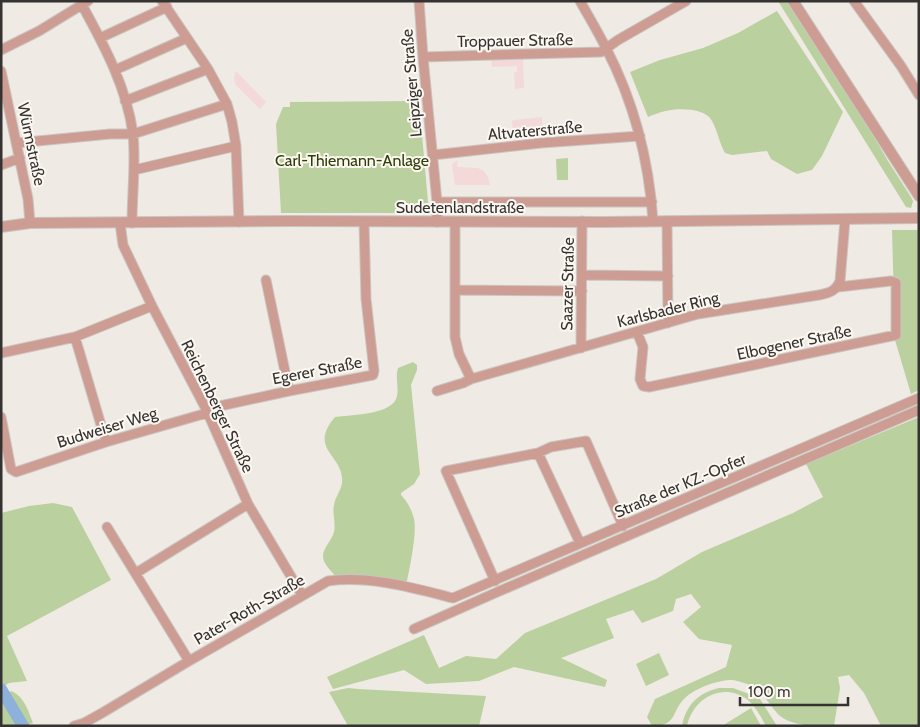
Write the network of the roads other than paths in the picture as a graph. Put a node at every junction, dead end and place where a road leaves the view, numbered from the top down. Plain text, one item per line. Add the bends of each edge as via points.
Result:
1 (419, 1) edge
2 (580, 1) edge
3 (686, 1) edge
4 (792, 1) edge
5 (854, 1) edge
6 (85, 3) edge
7 (165, 4) edge
8 (100, 38) junction
9 (187, 38) junction
10 (607, 49) junction
11 (1, 50) edge
12 (423, 57) junction
13 (208, 69) junction
14 (115, 70) junction
15 (1, 71) edge
16 (919, 95) edge
17 (126, 101) junction
18 (227, 104) junction
19 (133, 134) junction
20 (640, 136) junction
21 (17, 143) junction
22 (236, 146) junction
23 (433, 155) junction
24 (20, 158) junction
25 (1, 165) edge
26 (134, 170) junction
27 (919, 196) edge
28 (437, 202) junction
29 (652, 202) junction
30 (919, 218) edge
31 (845, 220) junction
32 (582, 221) junction
33 (653, 221) junction
34 (668, 221) junction
35 (239, 222) junction
36 (364, 222) junction
37 (437, 222) junction
38 (455, 222) junction
39 (30, 223) junction
40 (120, 223) junction
41 (132, 223) junction
42 (1, 227) edge
43 (582, 275) junction
44 (668, 276) junction
45 (266, 280) dead end
46 (838, 287) junction
47 (455, 290) junction
48 (582, 290) junction
49 (152, 306) junction
50 (668, 323) junction
51 (638, 332) junction
52 (75, 337) junction
53 (581, 348) junction
54 (1, 353) edge
55 (471, 379) junction
56 (289, 390) junction
57 (436, 390) dead end
58 (919, 398) edge
59 (919, 410) edge
60 (207, 411) junction
61 (1, 417) edge
62 (106, 442) junction
63 (538, 454) junction
64 (248, 504) junction
65 (107, 526) dead end
66 (623, 526) junction
67 (580, 543) junction
68 (136, 573) junction
69 (495, 581) junction
70 (302, 595) junction
71 (453, 598) joint
72 (414, 629) dead end
73 (189, 661) junction
74 (74, 726) edge

1 - 12 street, Leipziger Straße
2 - 10 street
3 - 10 street
4 - 27 street
5 - 16 street
6 - 8 street
6 - 11 street
7 - 8 street
7 - 9 street
8 - 14 street
9 - 13 street
9 - 14 street
10 - 12 street, Troppauer Straße via 593,53
10 - 20 street
12 - 23 street, Leipziger Straße
13 - 17 street
13 - 18 street
14 - 17 street
15 - 21 street, Würmstraße
17 - 19 street
18 - 19 street
18 - 22 street
19 - 21 street
19 - 26 street
20 - 23 street, Altvaterstraße
20 - 29 street
21 - 24 street, Würmstraße
22 - 26 street
22 - 35 street
23 - 28 street, Leipziger Straße
24 - 25 street
24 - 39 street, Würmstraße
26 - 41 street
28 - 29 street, Sudetenlandstraße
28 - 37 street, Leipziger Straße
29 - 33 street
30 - 31 street, Sudetenlandstraße
31 - 34 street, Sudetenlandstraße
31 - 46 street
32 - 33 street, Sudetenlandstraße
32 - 38 street, Sudetenlandstraße
32 - 43 street, Saazer Straße
33 - 34 street, Sudetenlandstraße
34 - 44 street
35 - 36 street, Sudetenlandstraße
35 - 41 street, Sudetenlandstraße
36 - 37 street, Sudetenlandstraße
36 - 56 street, Egerer Straße via 366,299 373,375
37 - 38 street, Sudetenlandstraße
38 - 47 street
39 - 40 street, Sudetenlandstraße
39 - 42 street, Sudetenlandstraße
40 - 41 street, Sudetenlandstraße
40 - 49 street, Reichenberger Straße via 122,245
43 - 44 street
43 - 48 street, Saazer Straße
44 - 50 street
45 - 56 street
46 - 50 street, Karlsbader Ring via 825,294 698,314
46 - 51 street, Elbogener Straße via 892,280 896,283 896,335 649,387 644,386 640,379 643,347
47 - 48 street
47 - 55 street via 456,346
48 - 53 street, Saazer Straße
49 - 52 street
49 - 60 street, Reichenberger Straße
50 - 51 street, Karlsbader Ring
51 - 53 street, Karlsbader Ring
52 - 54 street
52 - 62 street
53 - 55 street, Karlsbader Ring
55 - 57 street, Karlsbader Ring
56 - 60 street, Egerer Straße
58 - 66 street, Straße der KZ.-Opfer
59 - 72 street
60 - 62 street, Budweiser Weg
60 - 64 street, Reichenberger Straße
61 - 62 street, Budweiser Weg via 11,469 16,472
63 - 66 street via 551,447 586,441
63 - 67 street
63 - 69 street via 446,471
64 - 68 street
64 - 70 street, Reichenberger Straße
65 - 68 street
66 - 67 street, Straße der KZ.-Opfer
67 - 69 street, Straße der KZ.-Opfer
68 - 73 street
69 - 71 street, Straße der KZ.-Opfer
70 - 71 street, Pater-Roth-Straße via 328,581 345,578 414,588
70 - 73 street, Pater-Roth-Straße
73 - 74 street, Pater-Roth-Straße

